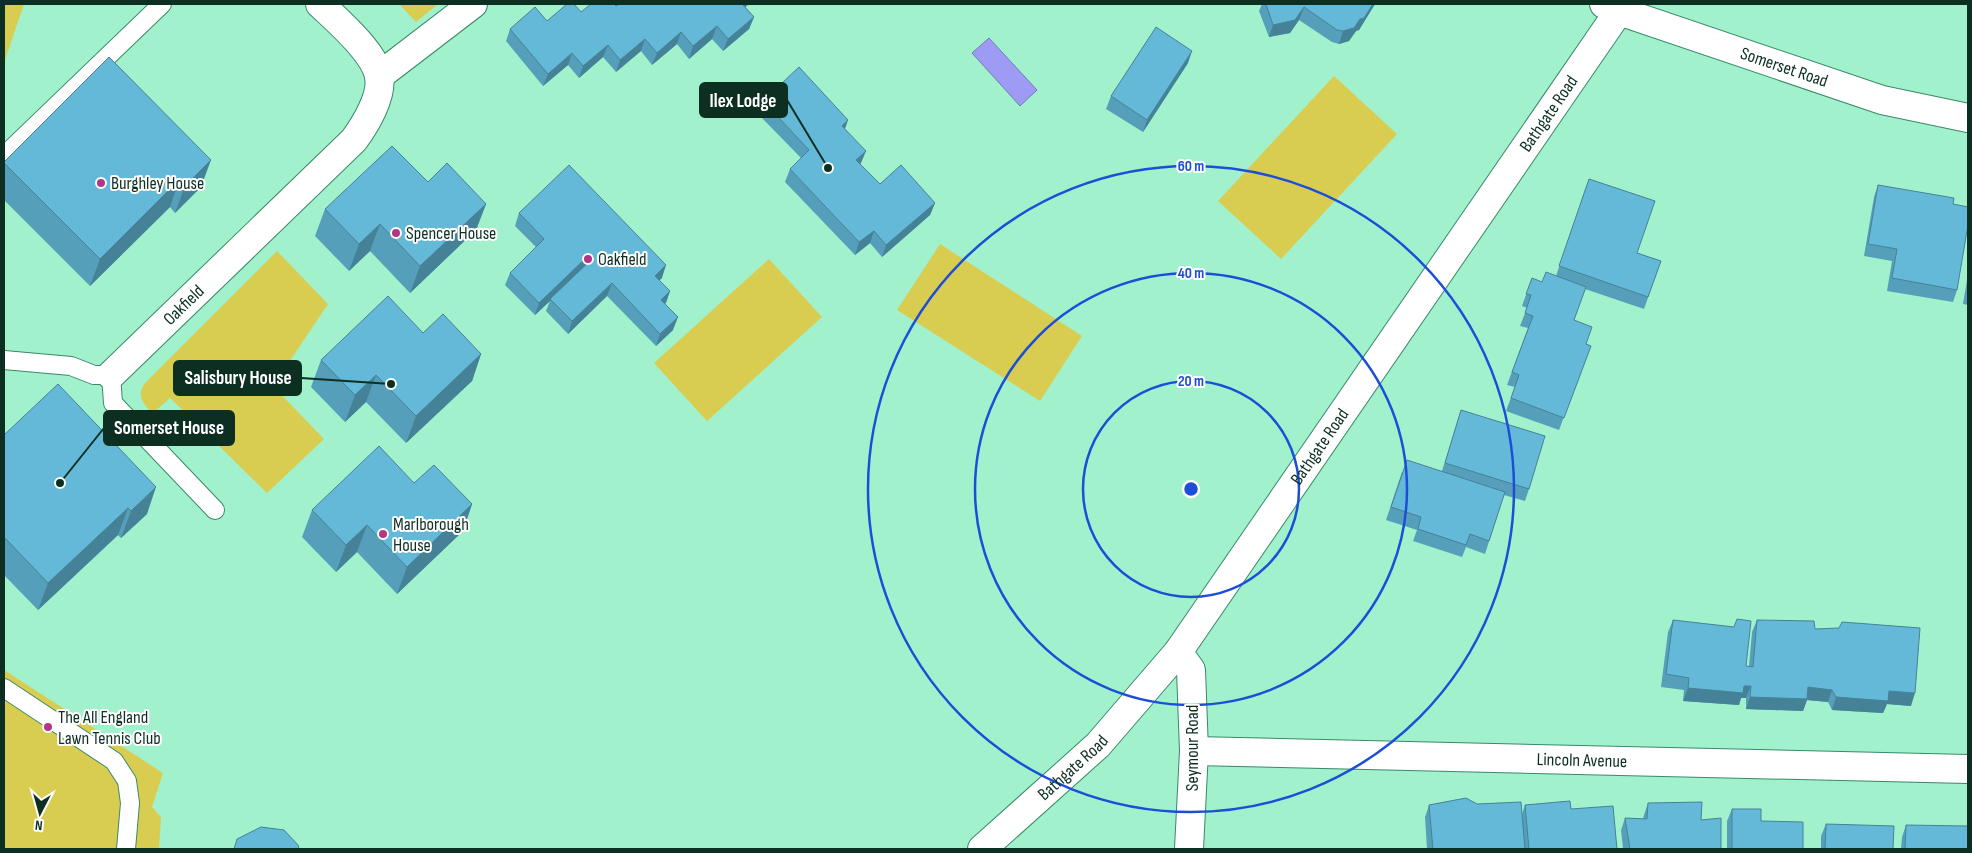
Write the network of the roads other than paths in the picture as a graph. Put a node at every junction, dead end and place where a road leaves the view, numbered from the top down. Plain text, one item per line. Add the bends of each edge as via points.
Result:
1 (162, 4) edge
2 (320, 4) edge
3 (473, 4) edge
4 (1611, 7) edge
5 (379, 76) junction
6 (1968, 118) edge
7 (4, 156) edge
8 (4, 360) edge
9 (111, 375) junction
10 (215, 510) dead end
11 (1178, 652) junction
12 (4, 688) edge
13 (1194, 751) junction
14 (1968, 769) edge
15 (126, 849) edge
16 (982, 849) edge
17 (1189, 849) edge

1 - 7 lane
2 - 5 street via 368,54
3 - 5 street
4 - 6 street, Somerset Road via 1882,100
4 - 11 street, Bathgate Road
5 - 9 street, Oakfield via 372,111 354,140
8 - 9 lane via 71,366 94,375
9 - 10 lane via 113,403
11 - 13 street, Seymour Road via 1191,670
11 - 16 street, Bathgate Road via 1098,745
12 - 15 lane via 114,761 127,781 130,803
13 - 14 street, Lincoln Avenue
13 - 17 street, Seymour Road

